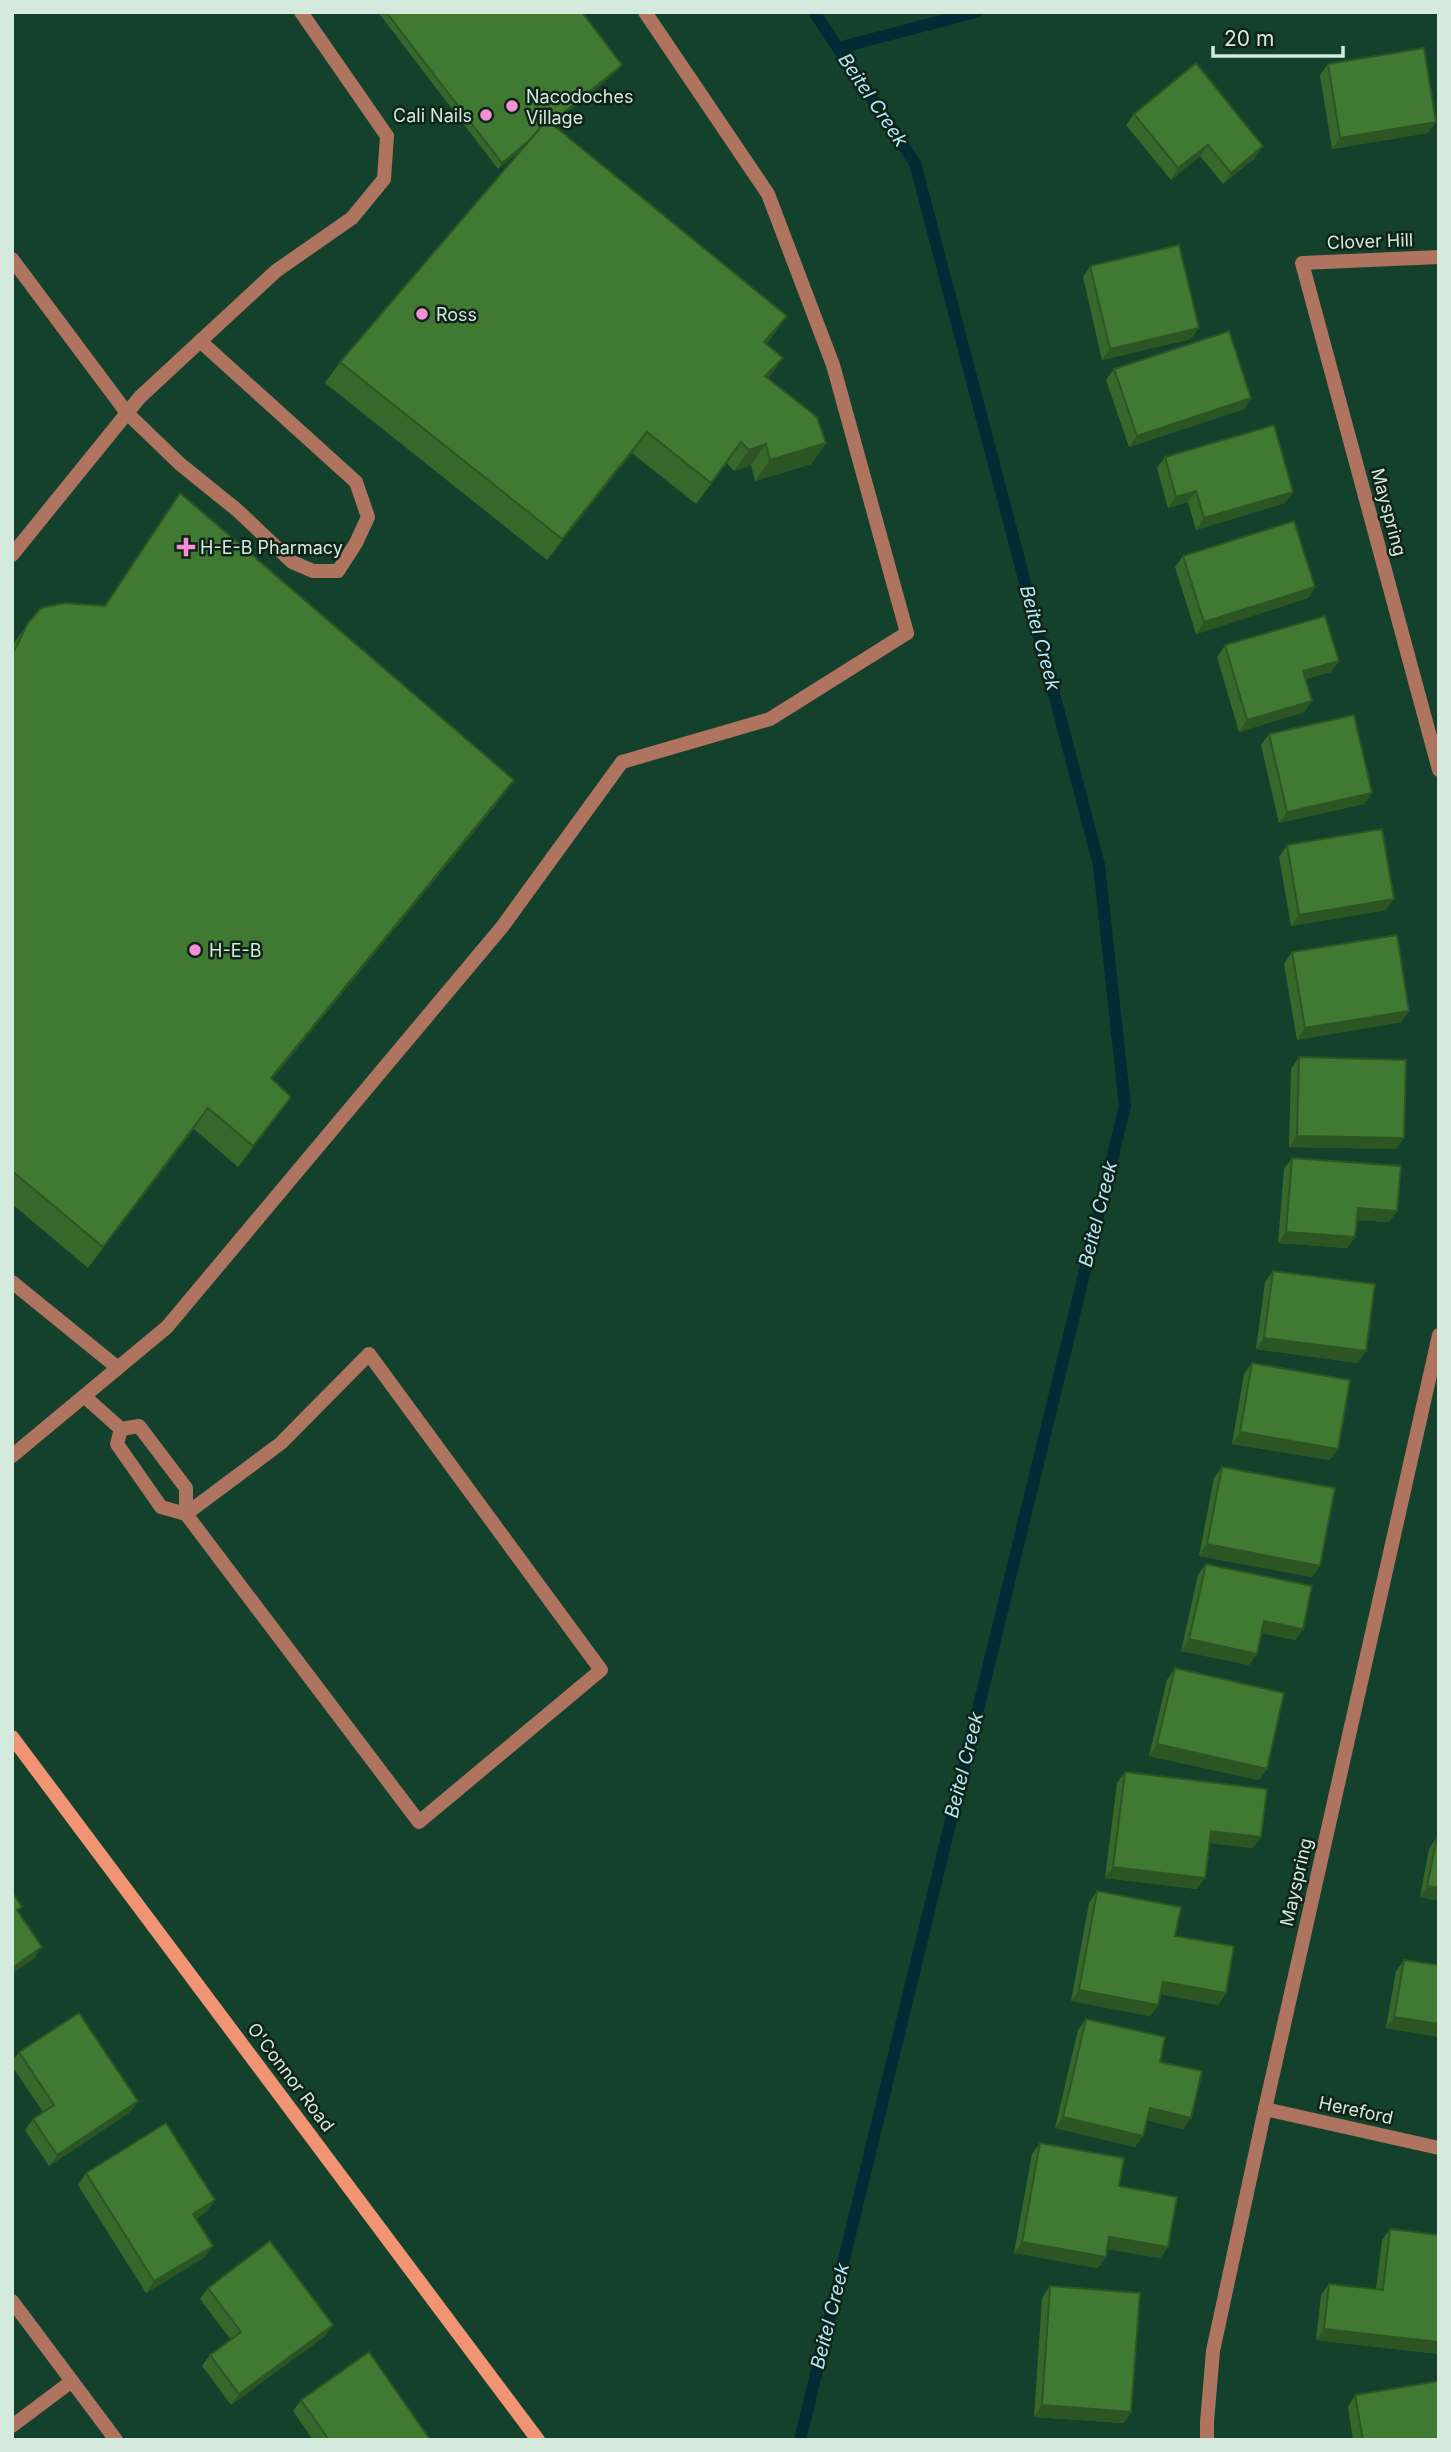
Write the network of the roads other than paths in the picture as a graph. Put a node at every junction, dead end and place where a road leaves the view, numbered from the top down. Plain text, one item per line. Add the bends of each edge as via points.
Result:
1 (301, 12) edge
2 (645, 12) edge
3 (1439, 257) edge
4 (12, 259) edge
5 (1302, 263) joint
6 (200, 341) junction
7 (127, 413) junction
8 (12, 555) edge
9 (1439, 771) edge
10 (12, 1282) edge
11 (1439, 1335) edge
12 (118, 1368) junction
13 (84, 1396) junction
14 (121, 1429) junction
15 (12, 1456) edge
16 (186, 1514) junction
17 (12, 1737) edge
18 (1265, 2109) junction
19 (1439, 2148) edge
20 (12, 2301) edge
21 (72, 2381) junction
22 (12, 2426) edge
23 (116, 2440) edge
24 (538, 2440) edge
25 (1207, 2440) edge

1 - 6 street via 387,136 384,179 352,218 276,271
2 - 12 street via 768,194 833,365 908,633 770,719 622,762 493,937 167,1327
3 - 5 street, Clover Hill
4 - 7 street
5 - 9 street, Mayspring
6 - 7 street
6 - 7 street via 356,482 368,517 338,571 313,571 292,562
7 - 8 street
10 - 12 street
11 - 18 street, Mayspring
12 - 13 street
13 - 14 street
13 - 15 street
14 - 16 street via 117,1444 162,1507
14 - 16 street via 139,1426 186,1488
16 - 16 street via 419,1822 601,1670 369,1354 281,1443
17 - 24 main road, O'Connor Road
18 - 19 street, Hereford
18 - 25 street, Mayspring via 1213,2351
20 - 21 street
21 - 22 street
21 - 23 street

